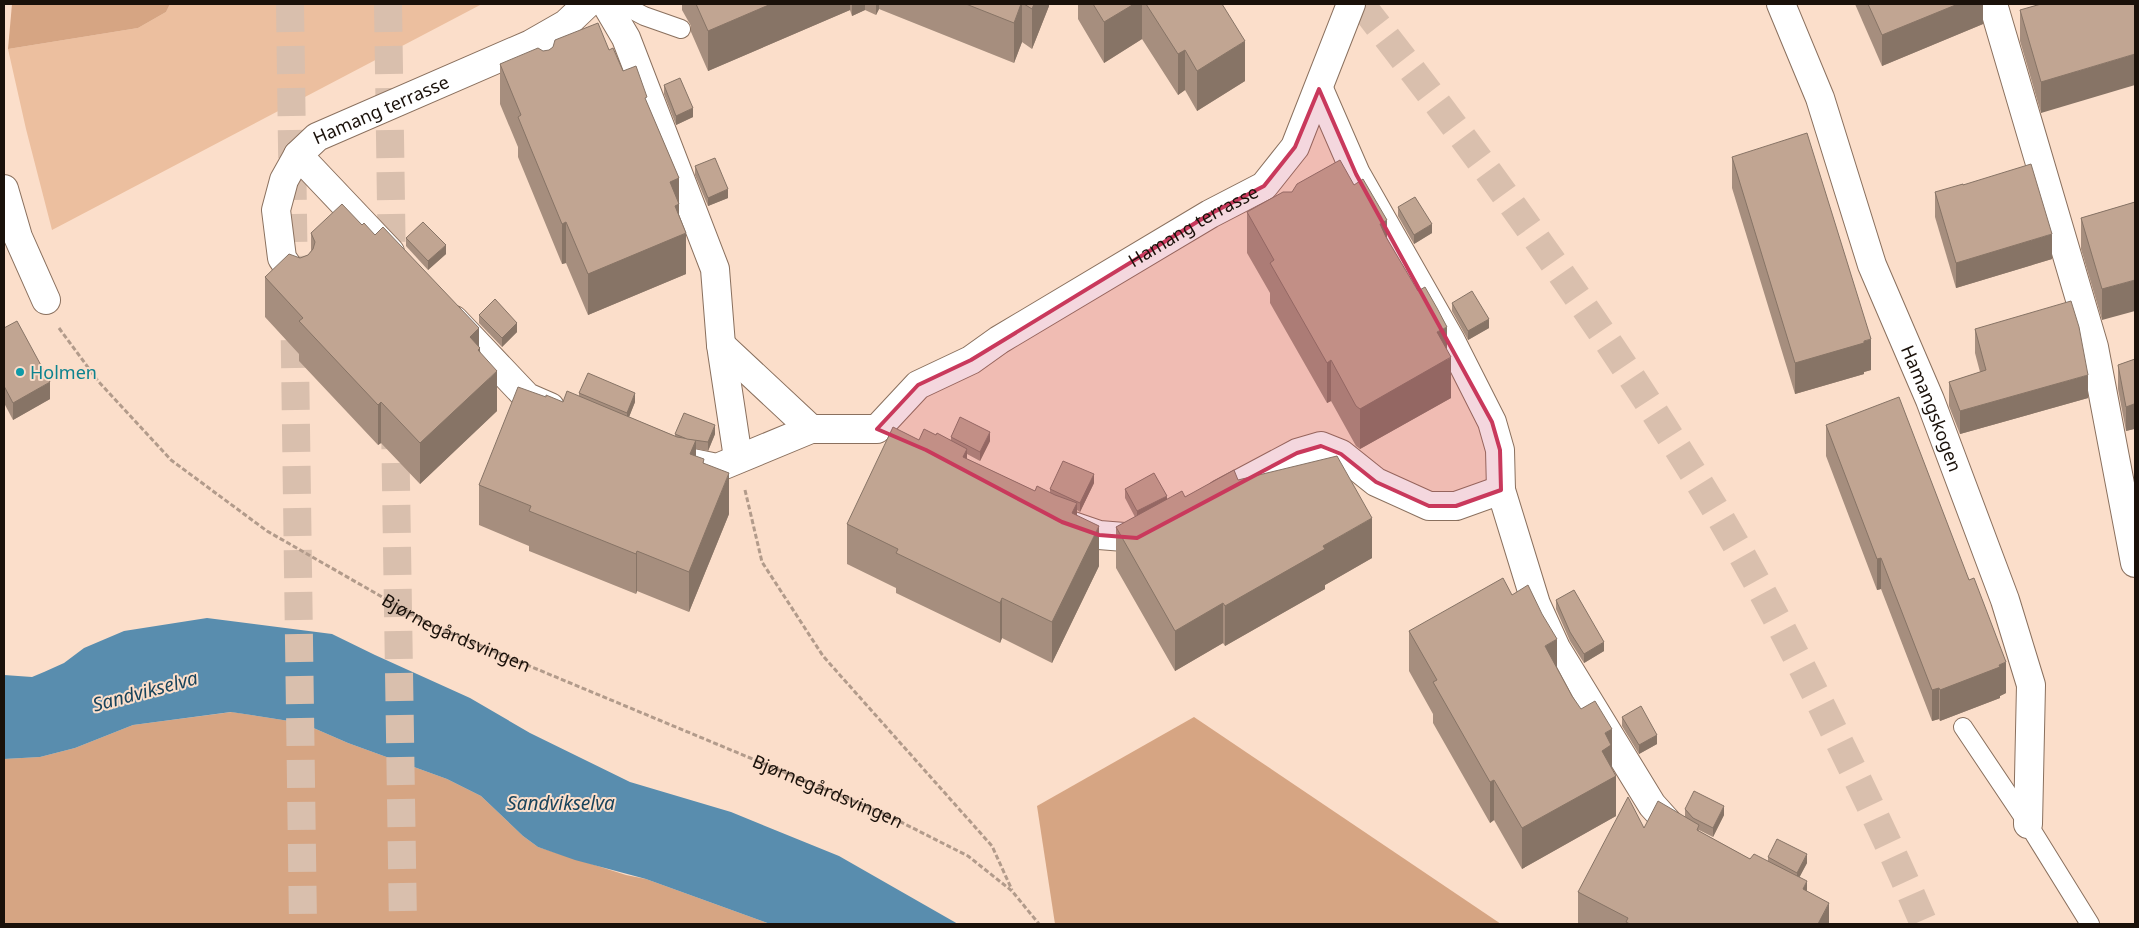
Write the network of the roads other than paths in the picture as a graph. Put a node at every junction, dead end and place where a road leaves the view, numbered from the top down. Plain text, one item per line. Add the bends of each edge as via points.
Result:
1 (587, 4) edge
2 (606, 4) edge
3 (621, 4) edge
4 (1351, 4) edge
5 (1781, 4) edge
6 (1993, 4) edge
7 (681, 29) dead end
8 (1319, 89) junction
9 (298, 155) junction
10 (4, 189) edge
11 (406, 269) edge
12 (299, 283) edge
13 (46, 300) road end
14 (439, 304) edge
15 (721, 346) junction
16 (573, 416) edge
17 (811, 429) junction
18 (877, 429) junction
19 (902, 440) edge
20 (655, 451) edge
21 (738, 458) junction
22 (1501, 490) junction
23 (1196, 507) edge
24 (1044, 513) edge
25 (1171, 520) edge
26 (2135, 563) edge
27 (1963, 727) dead end
28 (2028, 824) junction
29 (1700, 848) edge
30 (2090, 924) edge

1 - 9 street, Hamang terrasse via 534,53 317,137
2 - 15 street via 626,38 715,269
3 - 7 lane
4 - 8 street, Hamang terrasse
5 - 28 street, Hamangskogen via 1820,98 1872,265 1930,400 2005,600 2030,685
6 - 26 street via 2094,347
8 - 18 street, Hamang terrasse via 1269,194 1210,214 971,360 918,385
8 - 22 street via 1356,174 1451,341 1492,422 1500,450
9 - 11 street
9 - 12 street, Hamang terrasse via 284,180 276,210 282,258
10 - 13 street via 18,236
14 - 16 street via 527,397
15 - 17 street
15 - 21 street
17 - 18 street
17 - 21 street
18 - 19 street
20 - 21 street via 683,462 717,468
22 - 23 street via 1456,506 1429,506 1376,482 1341,454 1321,446 1298,453
22 - 29 street via 1536,604 1556,648 1652,805 1683,839
24 - 25 street via 1099,535 1137,538
27 - 28 lane
28 - 30 lane

